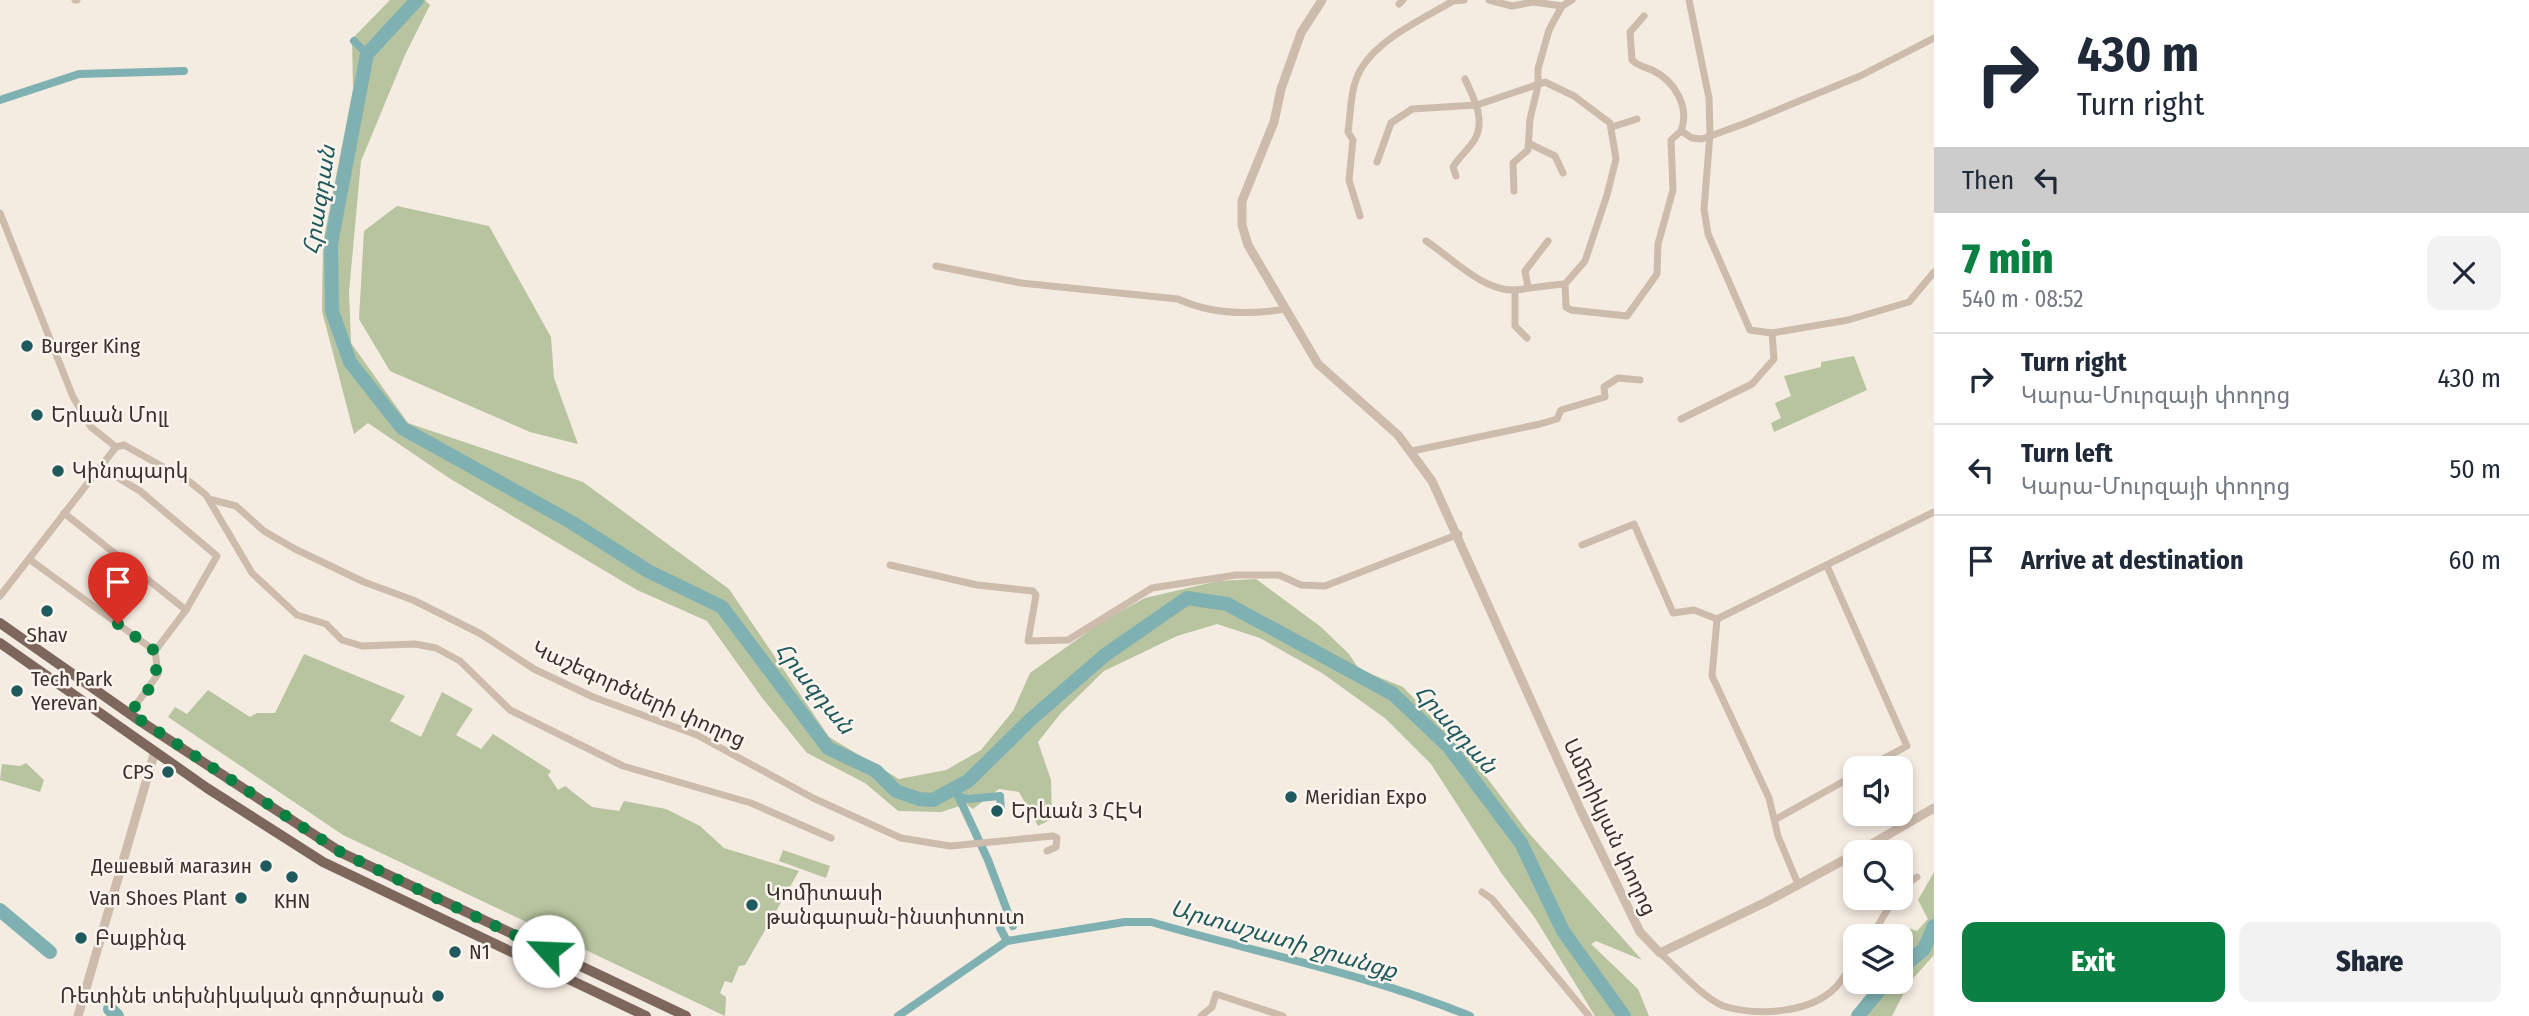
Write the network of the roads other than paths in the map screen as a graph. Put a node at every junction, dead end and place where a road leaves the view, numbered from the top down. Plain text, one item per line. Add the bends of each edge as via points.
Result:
1 (1322, 0) edge
2 (1464, 0) edge
3 (1489, 0) edge
4 (1572, 0) edge
5 (1689, 0) edge
6 (1562, 6) junction
7 (1644, 16) dead end
8 (1934, 38) edge
9 (1465, 79) dead end
10 (1538, 86) junction
11 (1477, 105) junction
12 (1636, 119) dead end
13 (1612, 127) junction
14 (1681, 131) junction
15 (1710, 134) junction
16 (1530, 144) junction
17 (1377, 162) dead end
18 (1563, 173) dead end
19 (1456, 176) dead end
20 (1514, 191) dead end
21 (0, 213) edge
22 (1360, 216) dead end
23 (1426, 241) dead end
24 (1548, 242) dead end
25 (936, 266) dead end
26 (1934, 272) edge
27 (1565, 284) junction
28 (1528, 287) junction
29 (1515, 290) junction
30 (1285, 309) junction
31 (1772, 332) junction
32 (1527, 338) dead end
33 (1640, 380) dead end
34 (1681, 419) dead end
35 (116, 447) junction
36 (1412, 451) junction
37 (100, 467) junction
38 (209, 499) junction
39 (1934, 512) edge
40 (64, 513) junction
41 (1459, 534) junction
42 (1583, 545) dead end
43 (29, 559) junction
44 (890, 565) dead end
45 (1827, 566) junction
46 (0, 596) edge
47 (186, 610) junction
48 (1717, 619) junction
49 (0, 622) edge
50 (0, 643) edge
51 (155, 651) junction
52 (64, 667) junction
53 (55, 682) junction
54 (93, 688) junction
55 (83, 701) junction
56 (130, 713) junction
57 (155, 751) junction
58 (1888, 756) edge
59 (1843, 782) edge
60 (1934, 808) edge
61 (1776, 819) junction
62 (831, 838) dead end
63 (1879, 840) edge
64 (1047, 850) dead end
65 (1843, 860) edge
66 (1917, 877) dead end
67 (1913, 880) edge
68 (1798, 884) junction
69 (1482, 892) dead end
70 (1660, 953) junction
71 (1843, 976) edge
72 (78, 1016) edge
73 (646, 1016) edge
74 (686, 1016) edge
75 (1201, 1016) edge
76 (1283, 1016) edge
77 (1589, 1016) edge

1 - 30 street, Ամերիկյան փողոց via 1301,33 1280,89 1274,122 1242,201 1248,244
2 - 22 street via 1453,1 1389,40 1361,68 1348,132 1353,140 1349,180
3 - 6 street via 1512,6 1533,2
4 - 6 street
5 - 15 street via 1709,98
6 - 10 street via 1549,30
7 - 14 street via 1630,32 1632,58 1635,64 1663,77 1681,98
8 - 15 street via 1847,82
9 - 11 street
10 - 11 street
10 - 13 street via 1545,82 1557,86
10 - 16 street
11 - 17 street via 1412,109 1402,114 1391,123
11 - 19 street via 1479,129 1455,163 1452,170
12 - 13 street
13 - 27 street via 1616,159 1607,195 1585,261
14 - 15 street via 1692,138
14 - 27 street via 1671,140 1673,190 1658,244 1657,274 1647,290 1627,316 1616,316 1566,307
15 - 31 street via 1704,209 1709,234 1750,330
16 - 18 street via 1555,156
16 - 20 street via 1513,163
21 - 35 street via 74,397 91,427
23 - 29 street via 1469,273
24 - 28 street via 1525,271
25 - 30 street via 1021,283 1178,299 1198,308 1259,314
26 - 31 street via 1909,302 1848,320
27 - 28 street
28 - 29 street
29 - 32 street via 1515,326
30 - 36 street, Ամերիկյան փողոց via 1318,364
31 - 34 street via 1774,359 1752,384
33 - 36 street via 1618,378 1604,387 1605,397 1562,410 1549,422
35 - 37 street
35 - 38 street, Կաշեգործների փողոց via 124,444 190,482
36 - 41 street, Ամերիկյան փողոց
37 - 40 street
37 - 47 street via 140,491 217,556
38 - 62 street, Կաշեգործների փողոց via 251,573 297,615 326,624 342,640 362,646 436,648 460,661 510,710 616,763 751,803
38 - 64 street, Կաշեգործների փողոց via 236,506 264,531 295,549 481,634 534,670 697,735 813,798 901,838 922,844 1057,838 1056,848
39 - 45 street
40 - 43 street
40 - 47 street
41 - 44 street via 1325,586 1301,585 1279,575 1236,575 1152,588 1068,639 1028,641 1034,591 977,585
41 - 70 street, Ամերիկյան փողոց via 1580,808 1640,932
42 - 48 street via 1634,524 1673,613 1694,610
43 - 46 street
43 - 51 street
45 - 48 street
45 - 58 street via 1907,746
47 - 51 street
48 - 61 street via 1712,676
49 - 52 main road
50 - 53 main road
51 - 56 street via 158,674
52 - 53 main road via 64,678
52 - 54 main road
53 - 55 main road
54 - 55 main road via 82,690
54 - 56 main road
55 - 57 main road
56 - 74 main road via 342,853
57 - 72 street
57 - 73 main road via 323,862
59 - 61 street
60 - 63 street
61 - 68 street via 1778,836
65 - 68 street
66 - 67 street
68 - 70 street
69 - 77 street
70 - 71 street, Ամերիկյան փողոց via 1722,1006 1760,1013 1793,1011 1810,1004
75 - 76 street via 1212,1007 1216,994

